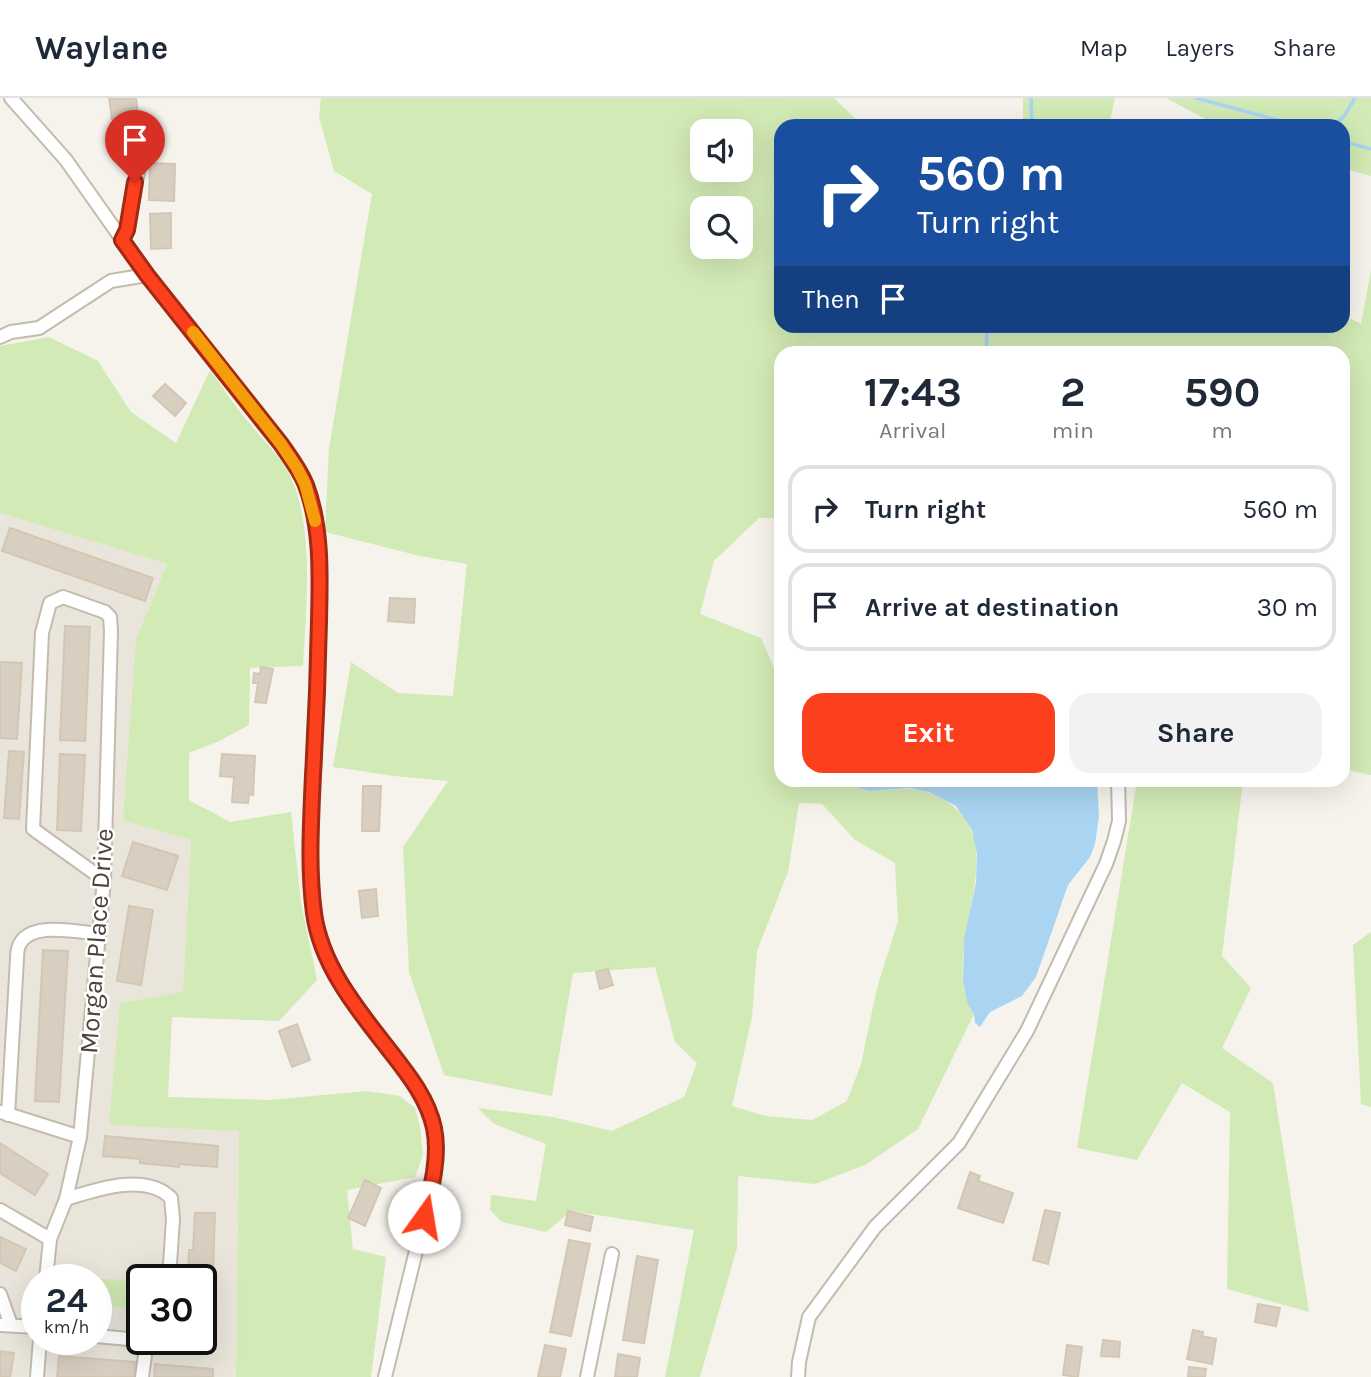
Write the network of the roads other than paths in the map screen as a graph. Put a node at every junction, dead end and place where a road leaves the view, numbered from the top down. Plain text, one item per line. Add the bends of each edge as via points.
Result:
1 (11, 98) edge
2 (139, 166) dead end
3 (122, 240) junction
4 (147, 275) junction
5 (0, 337) edge
6 (1118, 787) edge
7 (104, 880) junction
8 (99, 934) junction
9 (4, 1113) edge
10 (80, 1137) junction
11 (66, 1199) junction
12 (0, 1210) edge
13 (50, 1239) junction
14 (612, 1254) dead end
15 (48, 1264) edge
16 (170, 1264) edge
17 (0, 1293) edge
18 (5, 1325) edge
19 (39, 1355) edge
20 (146, 1355) edge
21 (37, 1377) edge
22 (142, 1377) edge
23 (385, 1377) edge
24 (587, 1377) edge
25 (798, 1377) edge

1 - 3 street via 66,160
2 - 3 street
3 - 4 street
4 - 5 street via 111,281 39,328
4 - 23 street via 281,444 305,484 312,506 320,581 311,814 314,914 344,989 423,1098 435,1131 430,1194
6 - 25 street via 1119,821 1106,864 1027,1031 959,1143 875,1227 809,1317
7 - 7 street, Morgan Place Drive via 110,617 63,597 50,603 43,634 33,829
7 - 8 street, Morgan Place Drive
8 - 9 street via 46,930 20,943
8 - 10 street, Morgan Place Drive
9 - 10 street
10 - 11 street, Morgan Place Drive
11 - 13 street, Morgan Place Drive
11 - 16 street via 123,1185 149,1186 167,1193 173,1203
12 - 13 street
13 - 15 street
14 - 24 street
17 - 18 street
19 - 21 street
20 - 22 street

